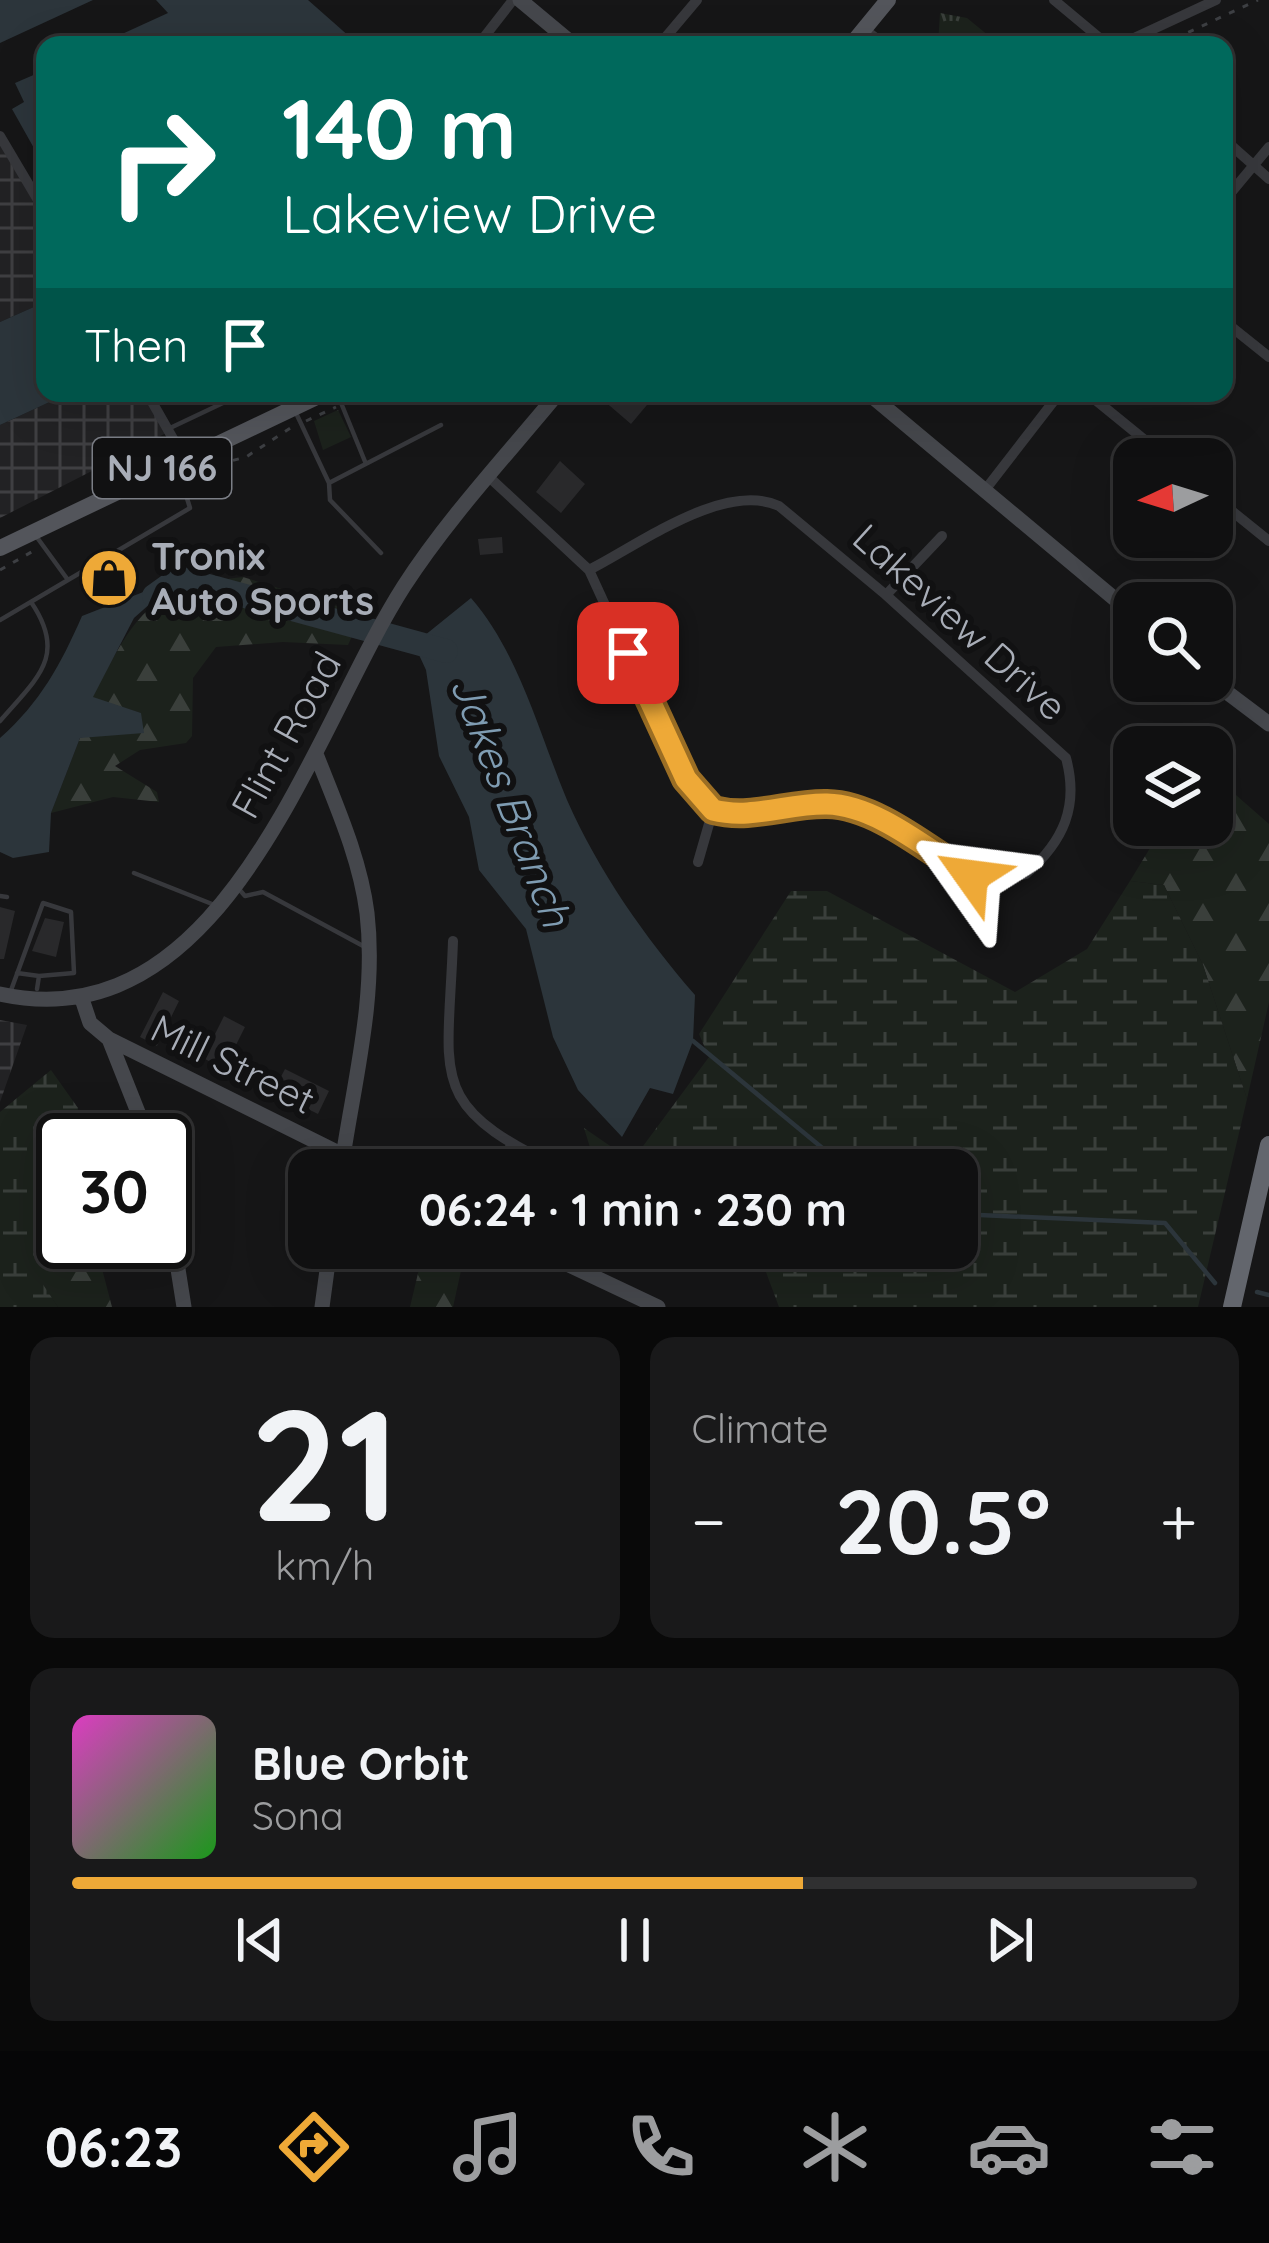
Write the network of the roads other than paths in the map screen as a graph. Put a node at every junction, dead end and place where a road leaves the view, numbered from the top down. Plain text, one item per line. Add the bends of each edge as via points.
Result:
1 (516, 0) edge
2 (697, 0) edge
3 (888, 0) edge
4 (1054, 0) edge
5 (1216, 0) edge
6 (864, 29) junction
7 (486, 36) edge
8 (562, 36) edge
9 (667, 36) edge
10 (858, 36) edge
11 (873, 36) edge
12 (1097, 36) edge
13 (1138, 36) edge
14 (0, 136) edge
15 (1233, 147) edge
16 (1269, 147) edge
17 (1253, 166) junction
18 (1269, 179) edge
19 (1233, 190) edge
20 (36, 197) edge
21 (1233, 328) edge
22 (1269, 357) edge
23 (151, 402) edge
24 (225, 402) edge
25 (342, 402) edge
26 (548, 402) edge
27 (879, 402) edge
28 (1053, 402) edge
29 (1098, 402) edge
30 (301, 406) edge
31 (442, 425) dead end
32 (167, 430) junction
33 (1142, 438) edge
34 (366, 464) junction
35 (180, 465) junction
36 (489, 477) junction
37 (329, 483) junction
38 (985, 490) junction
39 (1233, 512) edge
40 (942, 536) dead end
41 (37, 539) junction
42 (1269, 541) edge
43 (0, 548) edge
44 (381, 554) dead end
45 (589, 570) junction
46 (68, 580) junction
47 (886, 595) junction
48 (1113, 597) edge
49 (31, 602) junction
50 (0, 620) edge
51 (1233, 697) edge
52 (0, 721) edge
53 (1269, 724) edge
54 (316, 754) junction
55 (713, 810) junction
56 (698, 862) dead end
57 (134, 873) dead end
58 (236, 885) junction
59 (216, 907) junction
60 (453, 941) dead end
61 (370, 950) junction
62 (16, 974) junction
63 (39, 976) junction
64 (5, 995) edge
65 (82, 999) junction
66 (36, 1000) junction
67 (109, 1039) junction
68 (138, 1113) edge
69 (511, 1145) junction
70 (1269, 1145) edge
71 (317, 1149) edge
72 (344, 1149) edge
73 (509, 1149) edge
74 (519, 1149) edge
75 (178, 1269) edge
76 (327, 1269) edge
77 (577, 1269) edge
78 (184, 1307) edge
79 (322, 1307) edge
80 (658, 1307) edge
81 (1232, 1307) edge

1 - 7 street
1 - 8 street
2 - 9 street
3 - 6 main road
4 - 12 street
5 - 13 street
6 - 10 main road
6 - 11 street
14 - 20 street
15 - 17 street
16 - 17 street
17 - 18 street
17 - 19 street
21 - 22 street
23 - 32 street
24 - 32 lane
25 - 34 lane
26 - 36 street, Flint Road
27 - 38 street
28 - 38 street
29 - 33 street
30 - 35 main road, NJ 166
30 - 37 lane
31 - 34 lane
32 - 35 street
34 - 37 lane
35 - 41 main road, NJ 166
35 - 46 lane via 190,508
36 - 45 street
36 - 54 street, Flint Road via 405,586
37 - 44 lane via 330,500
38 - 48 street
39 - 42 street
40 - 47 street
41 - 43 main road, NJ 166
41 - 46 lane
45 - 47 street, Lakeview Drive via 741,497 764,499 796,518
45 - 55 street via 686,779
46 - 49 lane
47 - 55 street, Lakeview Drive via 1066,758 1072,810 1039,862 1014,879 988,880 849,806
49 - 50 lane
49 - 52 lane via 50,629 50,653
51 - 53 street
54 - 58 street, Flint Road
54 - 61 street via 357,868
55 - 56 street
57 - 59 lane
58 - 59 street, Flint Road
58 - 61 lane
59 - 65 street, Flint Road via 152,967
60 - 69 street via 453,1085 481,1125
61 - 72 street
62 - 63 lane
62 - 63 lane via 43,903 71,911 74,973
62 - 64 lane
63 - 66 lane
64 - 66 street, Flint Road
65 - 66 street, Flint Road
65 - 67 street, Mill Street via 90,1023
67 - 68 street
67 - 71 street, Mill Street
69 - 73 street
69 - 74 street
70 - 81 highway
75 - 78 street
76 - 79 street
77 - 80 street

